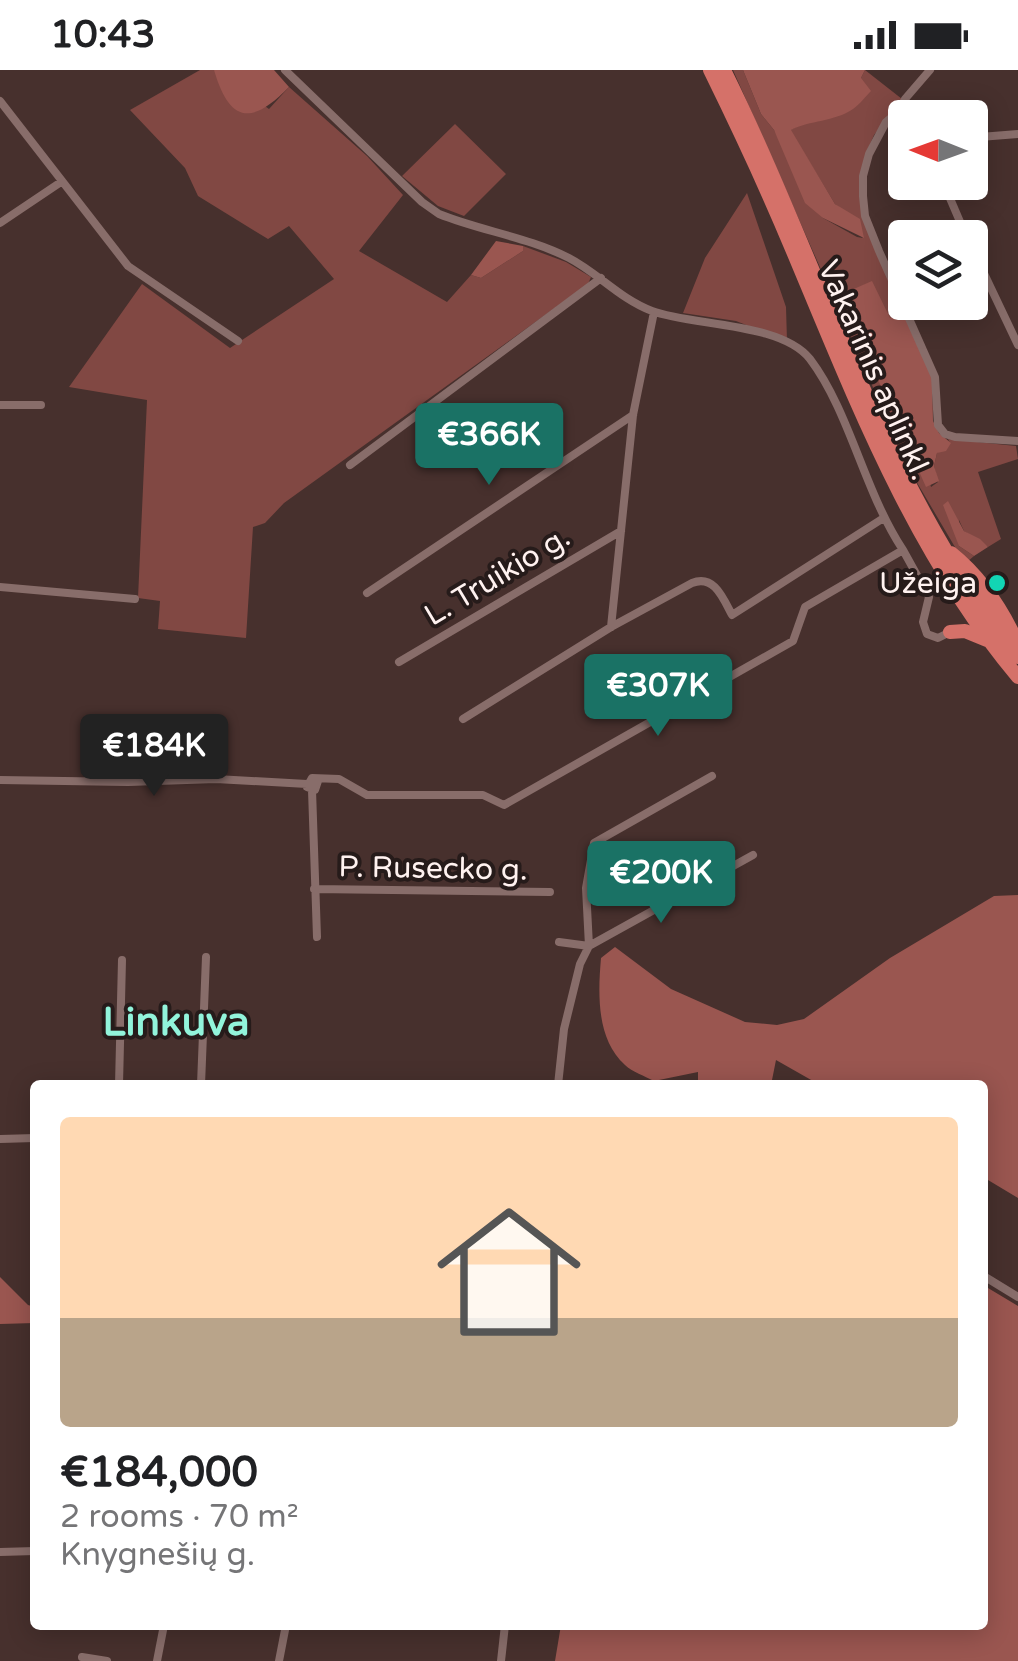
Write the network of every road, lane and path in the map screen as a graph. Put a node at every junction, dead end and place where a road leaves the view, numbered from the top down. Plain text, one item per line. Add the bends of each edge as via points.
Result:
1 (285, 70) edge
2 (710, 70) edge
3 (724, 70) edge
4 (930, 70) edge
5 (0, 100) edge
6 (905, 100) edge
7 (4, 112) edge
8 (888, 121) edge
9 (1018, 134) edge
10 (988, 136) edge
11 (61, 182) junction
12 (0, 222) edge
13 (601, 278) junction
14 (988, 281) edge
15 (654, 312) junction
16 (238, 341) dead end
17 (1018, 344) edge
18 (41, 404) dead end
19 (0, 405) edge
20 (632, 415) junction
21 (1018, 441) edge
22 (350, 464) dead end
23 (882, 520) junction
24 (621, 530) junction
25 (942, 546) junction
26 (902, 550) junction
27 (0, 587) edge
28 (367, 593) dead end
29 (957, 594) junction
30 (135, 599) dead end
31 (611, 627) junction
32 (950, 632) junction
33 (989, 641) junction
34 (1018, 644) edge
35 (1018, 657) edge
36 (398, 662) dead end
37 (1018, 677) edge
38 (462, 719) dead end
39 (712, 776) dead end
40 (0, 780) edge
41 (310, 787) junction
42 (753, 855) dead end
43 (314, 889) junction
44 (550, 892) dead end
45 (317, 937) dead end
46 (559, 942) dead end
47 (589, 946) junction
48 (206, 956) dead end
49 (122, 960) dead end
50 (119, 1080) edge
51 (202, 1080) edge
52 (559, 1080) edge
53 (30, 1138) edge
54 (0, 1139) edge
55 (988, 1280) edge
56 (1018, 1297) edge
57 (30, 1551) edge
58 (0, 1552) edge
59 (163, 1630) edge
60 (285, 1630) edge
61 (504, 1630) edge
62 (82, 1657) dead end
63 (107, 1661) edge
64 (157, 1661) edge
65 (279, 1661) edge
66 (500, 1661) edge

1 - 13 street via 431,209 553,251
2 - 29 highway, Vakarinis aplinkl. via 890,476
3 - 25 highway, Vakarinis aplinkl. via 882,430
4 - 6 street
5 - 7 street
7 - 11 street
8 - 21 street via 863,176 865,216 935,377 938,425 955,436
9 - 10 street
11 - 12 street
11 - 16 street via 128,266
13 - 15 street
13 - 22 street
14 - 17 street
15 - 20 street
15 - 23 street via 738,326 807,355
18 - 19 street
20 - 24 street
20 - 28 street, L. Truikio g.
23 - 26 street
23 - 31 street via 732,615 716,587 700,580
24 - 31 street
24 - 36 street, L. Truikio g.
25 - 34 highway via 973,572
25 - 35 highway, Vakarinis aplinkl.
26 - 32 street via 929,596 924,629 932,638
26 - 41 street via 805,607 793,641 504,805 483,796 359,793 339,779 312,778
27 - 30 street
29 - 32 highway
29 - 33 highway, Vakarinis aplinkl.
31 - 38 street
32 - 33 highway
33 - 37 highway, Vakarinis aplinkl.
39 - 47 street via 594,843 586,888
40 - 41 street via 204,778
41 - 43 street
42 - 47 street
43 - 44 street, P. Rusecko g.
43 - 45 street
46 - 47 street
47 - 52 street via 564,1028
48 - 51 street
49 - 50 street
53 - 54 street
55 - 56 street
57 - 58 street
59 - 64 street
60 - 65 street
61 - 66 street
62 - 63 street

